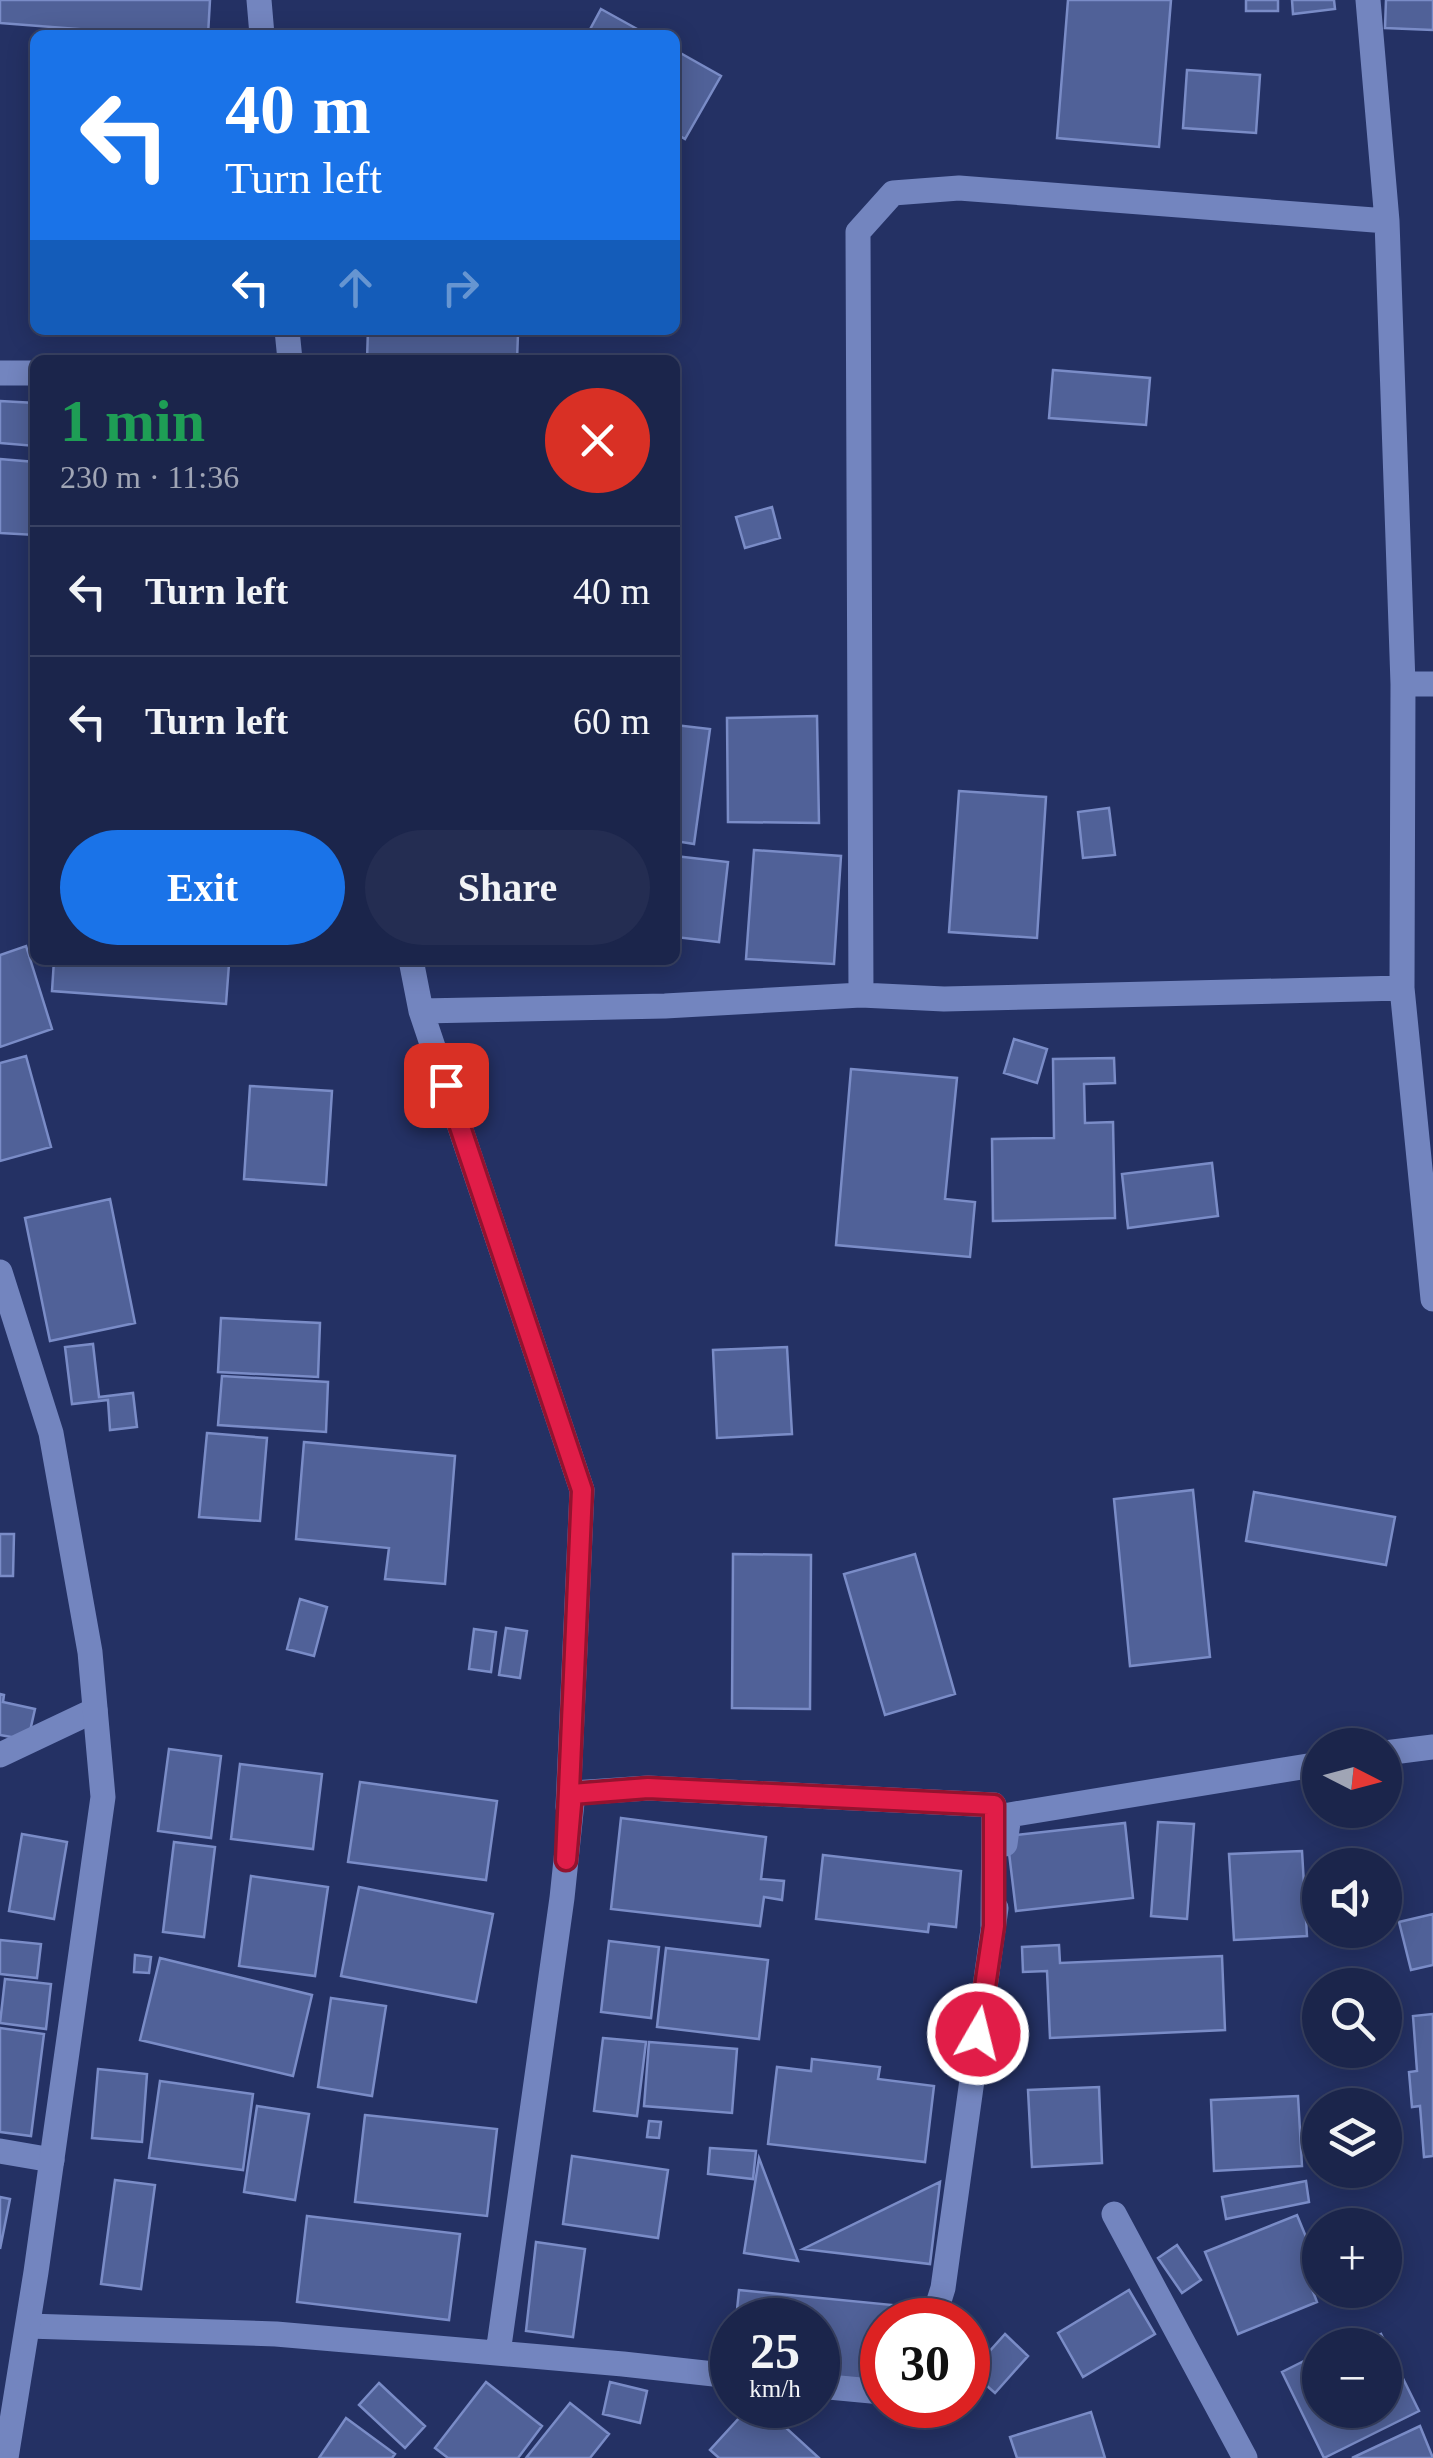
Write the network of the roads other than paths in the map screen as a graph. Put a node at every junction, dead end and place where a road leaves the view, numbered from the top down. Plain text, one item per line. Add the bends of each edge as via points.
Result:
1 (258, 0) edge
2 (1368, 0) edge
3 (261, 30) edge
4 (1387, 222) junction
5 (0, 373) edge
6 (30, 373) edge
7 (1403, 684) junction
8 (1433, 684) edge
9 (412, 965) edge
10 (1402, 988) junction
11 (861, 994) junction
12 (421, 1011) junction
13 (0, 1272) edge
14 (1433, 1298) edge
15 (95, 1710) junction
16 (1433, 1748) edge
17 (1402, 1751) edge
18 (0, 1755) edge
19 (1302, 1767) edge
20 (566, 1860) junction
21 (994, 1926) junction
22 (0, 2151) edge
23 (52, 2160) junction
24 (1114, 2214) dead end
25 (940, 2298) edge
26 (28, 2326) junction
27 (498, 2352) junction
28 (710, 2374) edge
29 (6, 2458) edge
30 (1245, 2458) edge

1 - 3 street
2 - 4 street
4 - 7 street
4 - 11 street via 959,188 893,192 858,232
5 - 6 street
7 - 8 street
7 - 10 street
9 - 12 street
10 - 11 street via 944,999
10 - 14 street
11 - 12 street
12 - 20 street via 582,1490
13 - 15 street via 50,1433
15 - 18 street
15 - 23 street via 103,1797
16 - 17 street
19 - 21 street via 1009,1815
20 - 21 street via 572,1794 648,1788 994,1805
20 - 27 street
21 - 25 street
22 - 23 street
23 - 26 street
24 - 30 street
26 - 27 street via 276,2334
26 - 29 street
27 - 28 street

